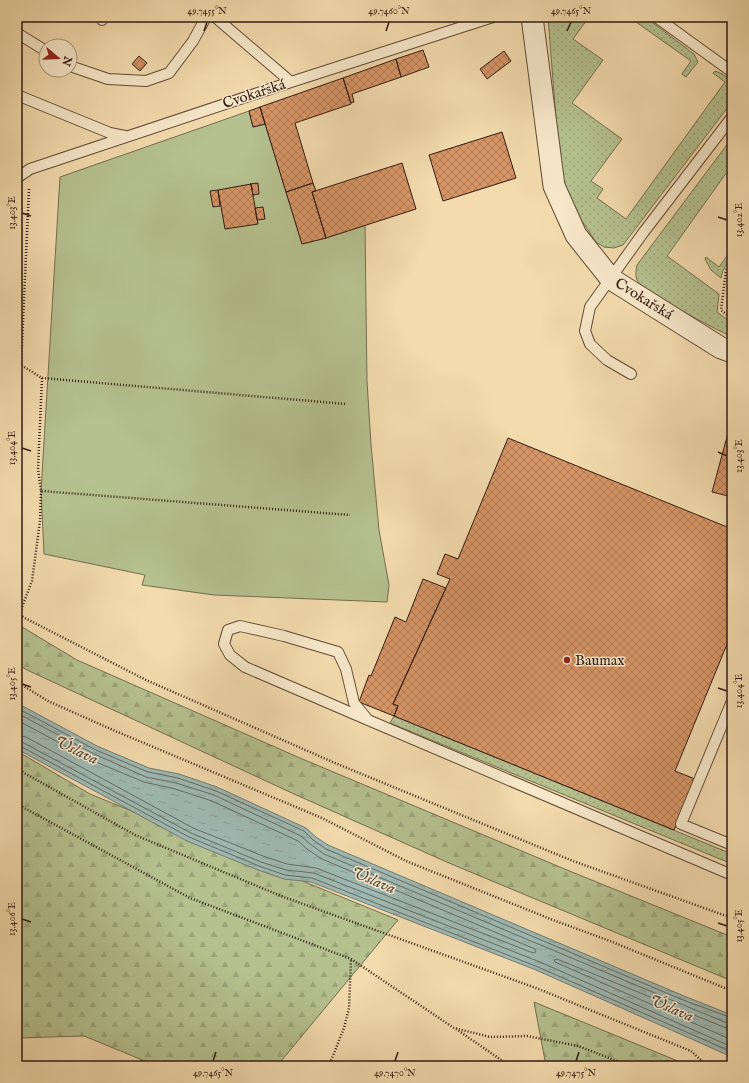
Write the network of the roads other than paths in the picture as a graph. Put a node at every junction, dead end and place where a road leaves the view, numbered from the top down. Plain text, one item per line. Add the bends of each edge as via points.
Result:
1 (206, 17) edge
2 (215, 17) edge
3 (493, 17) edge
4 (532, 17) edge
5 (656, 17) edge
6 (17, 34) edge
7 (38, 46) edge
8 (78, 69) edge
9 (732, 72) edge
10 (291, 82) junction
11 (17, 95) edge
12 (732, 117) edge
13 (127, 136) junction
14 (17, 178) edge
15 (611, 279) junction
16 (732, 352) edge
17 (631, 374) dead end
18 (732, 701) edge
19 (368, 720) junction
20 (732, 845) edge
21 (732, 875) edge

1 - 8 lane via 169,73 146,81 108,79
2 - 10 lane
3 - 10 lane, Cvokařská
4 - 15 street, Cvokařská via 554,186 576,235
5 - 9 lane
6 - 7 lane
10 - 13 lane, Cvokařská
11 - 13 lane via 110,133
12 - 15 lane
13 - 14 lane, Cvokařská via 30,168
15 - 16 street, Cvokařská via 721,348
15 - 17 lane via 590,307 585,331 590,344 606,360
18 - 20 lane via 681,824
19 - 19 lane via 245,667 230,655 224,644 228,630 240,626 338,652 346,669 354,703
19 - 21 lane

